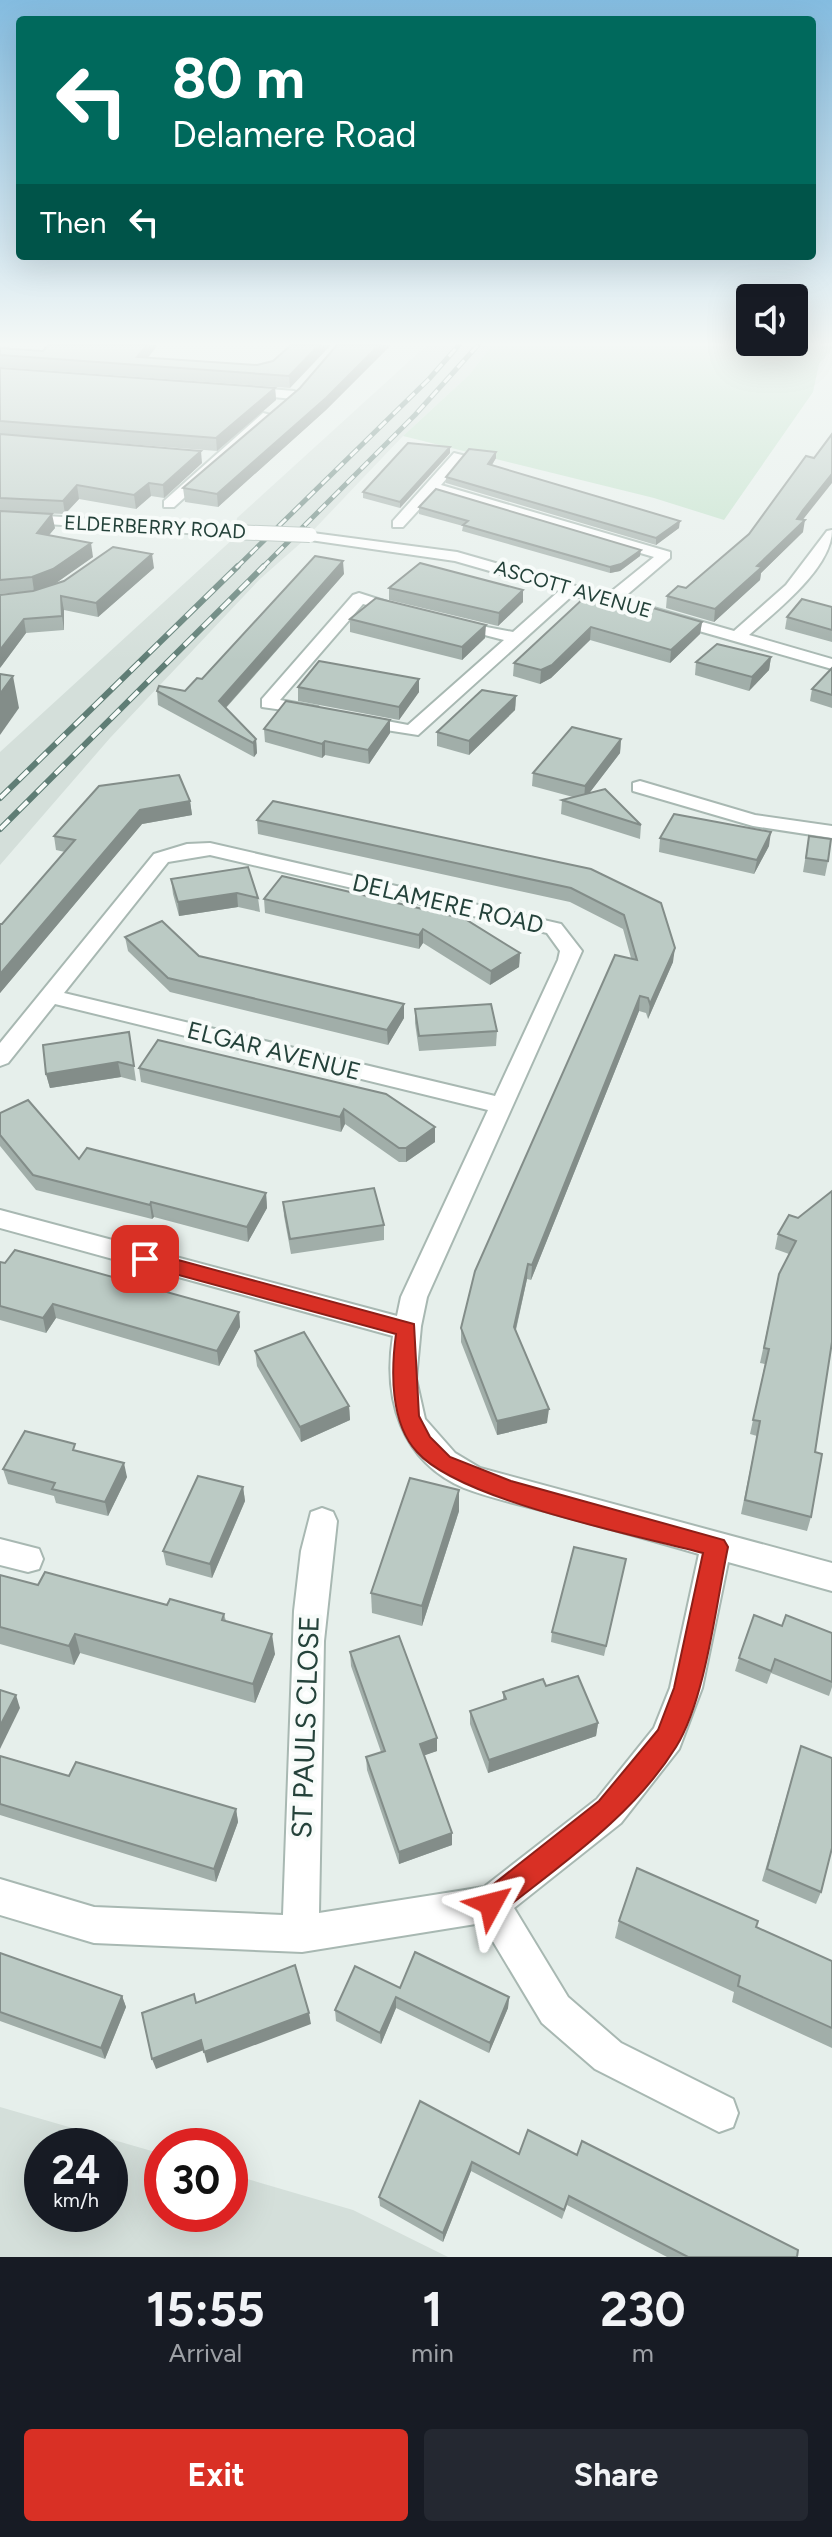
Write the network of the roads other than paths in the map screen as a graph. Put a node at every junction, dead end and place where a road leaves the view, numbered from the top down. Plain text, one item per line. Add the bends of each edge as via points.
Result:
1 (227, 450) edge
2 (459, 456) edge
3 (202, 457) edge
4 (218, 458) junction
5 (433, 487) junction
6 (169, 504) dead end
7 (0, 517) edge
8 (398, 524) dead end
9 (832, 534) edge
10 (310, 535) joint
11 (571, 589) junction
12 (611, 600) junction
13 (415, 613) edge
14 (443, 620) edge
15 (738, 636) junction
16 (514, 637) junction
17 (832, 664) edge
18 (640, 787) dead end
19 (832, 832) edge
20 (49, 996) junction
21 (0, 1058) edge
22 (499, 1105) junction
23 (0, 1219) edge
24 (406, 1329) junction
25 (322, 1521) dead end
26 (716, 1547) junction
27 (832, 1577) edge
28 (0, 1897) edge
29 (491, 1904) junction
30 (302, 1934) junction
31 (719, 2113) dead end

1 - 4 street
2 - 5 street
3 - 4 street
4 - 6 street
5 - 8 street
5 - 12 street via 665,555
7 - 10 street, ELDERBERRY ROAD, bridge
9 - 15 street via 792,588
10 - 11 street, ASCOTT AVENUE via 430,551
11 - 12 street, ASCOTT AVENUE
11 - 16 street
12 - 15 street, ASCOTT AVENUE
13 - 16 street via 359,598 268,703 412,731
14 - 16 street
15 - 17 street, ASCOTT AVENUE
18 - 19 street via 753,820
20 - 21 street, DELAMERE ROAD
20 - 22 street, ELGAR AVENUE
20 - 22 street, DELAMERE ROAD via 161,858 187,850 210,849 532,922 554,928 571,951
22 - 24 street, DELAMERE ROAD via 424,1271
23 - 24 street
24 - 26 street, DELAMERE ROAD via 408,1416 422,1443 443,1463 511,1491
25 - 30 street, ST PAULS CLOSE via 307,1615
26 - 27 street, DELAMERE ROAD
26 - 29 street via 686,1688 667,1738 609,1811
28 - 30 street via 94,1925
29 - 30 street
29 - 31 street via 555,2010 608,2056

